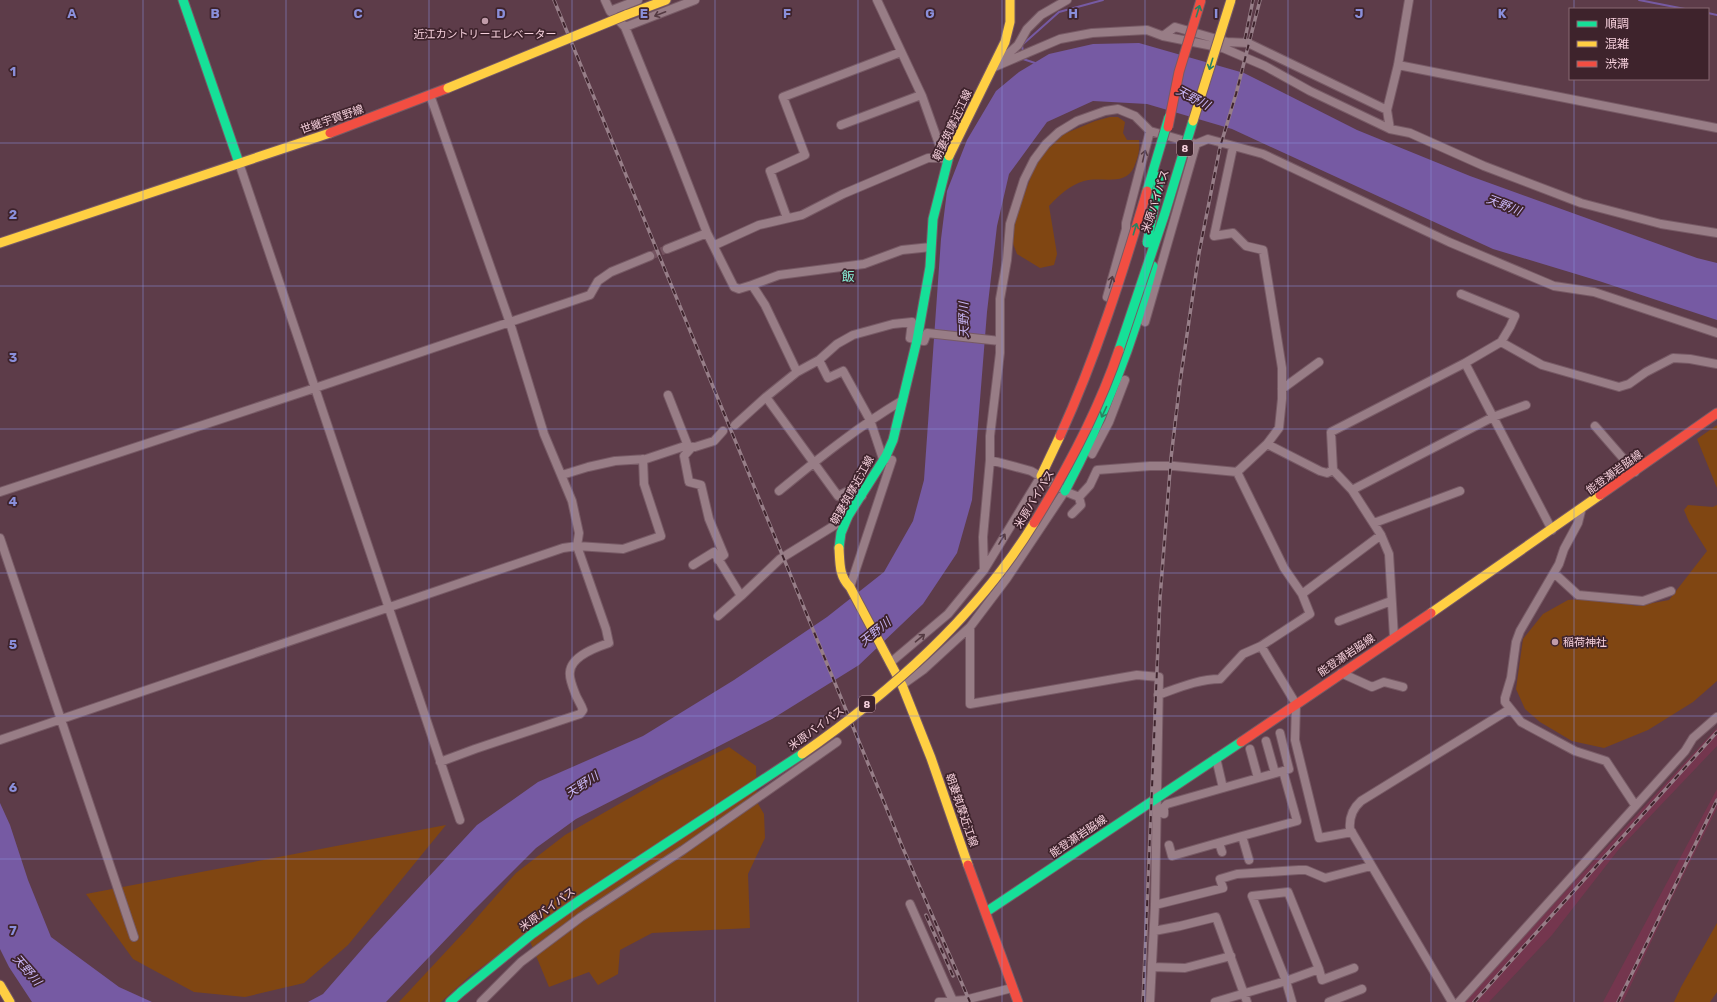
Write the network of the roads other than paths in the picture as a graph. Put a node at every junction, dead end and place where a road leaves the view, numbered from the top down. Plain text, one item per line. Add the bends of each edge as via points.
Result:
1 (183, 0) edge
2 (605, 0) edge
3 (638, 0) edge
4 (666, 0) edge
5 (694, 0) edge
6 (877, 0) edge
7 (1010, 0) edge
8 (1067, 0) edge
9 (1201, 0) edge
10 (1231, 0) edge
11 (1409, 0) edge
12 (610, 11) junction
13 (625, 28) junction
14 (1163, 36) junction
15 (901, 52) junction
16 (1398, 65) junction
17 (992, 69) junction
18 (430, 95) junction
19 (921, 95) junction
20 (1387, 110) junction
21 (1169, 117) junction
22 (841, 125) dead end
23 (1717, 128) edge
24 (1390, 129) junction
25 (1150, 131) junction
26 (1196, 144) junction
27 (1233, 147) junction
28 (948, 156) junction
29 (239, 164) junction
30 (1165, 214) junction
31 (788, 218) junction
32 (707, 233) junction
33 (1717, 233) edge
34 (0, 243) edge
35 (714, 245) junction
36 (931, 247) junction
37 (667, 249) tunnel mouth
38 (650, 256) tunnel mouth
39 (752, 285) junction
40 (1462, 294) dead end
41 (1136, 295) junction
42 (510, 323) junction
43 (1717, 333) edge
44 (917, 340) junction
45 (996, 341) junction
46 (1501, 342) junction
47 (820, 360) junction
48 (1319, 362) dead end
49 (1464, 363) junction
50 (1717, 364) edge
51 (797, 372) junction
52 (315, 388) junction
53 (1282, 389) junction
54 (668, 395) dead end
55 (766, 397) junction
56 (903, 400) junction
57 (1526, 405) dead end
58 (1717, 413) edge
59 (1493, 417) junction
60 (870, 420) junction
61 (735, 425) dead end
62 (1595, 426) dead end
63 (723, 431) dead end
64 (1267, 444) junction
65 (690, 446) junction
66 (643, 459) junction
67 (883, 459) junction
68 (990, 460) junction
69 (814, 461) junction
70 (1333, 470) junction
71 (1236, 472) junction
72 (1635, 472) junction
73 (562, 475) junction
74 (1038, 475) junction
75 (1352, 490) junction
76 (779, 491) dead end
77 (0, 492) edge
78 (1067, 492) junction
79 (1460, 492) dead end
80 (862, 496) junction
81 (1079, 497) junction
82 (1581, 511) junction
83 (1072, 514) dead end
84 (848, 516) junction
85 (1374, 523) junction
86 (1552, 530) junction
87 (1381, 535) junction
88 (0, 538) edge
89 (577, 546) junction
90 (718, 560) junction
91 (693, 565) dead end
92 (984, 570) junction
93 (1554, 573) junction
94 (852, 590) junction
95 (1672, 591) dead end
96 (1302, 594) junction
97 (741, 596) junction
98 (1391, 601) junction
99 (388, 608) junction
100 (718, 616) dead end
101 (1340, 621) dead end
102 (970, 627) junction
103 (1394, 637) junction
104 (1261, 646) junction
105 (890, 663) junction
106 (1341, 673) junction
107 (902, 685) junction
108 (1403, 687) dead end
109 (1158, 695) junction
110 (1296, 704) junction
111 (1510, 709) junction
112 (1717, 717) edge
113 (61, 720) junction
114 (1280, 733) dead end
115 (0, 740) edge
116 (837, 742) dead end
117 (1266, 742) dead end
118 (1250, 749) dead end
119 (1216, 758) junction
120 (440, 762) junction
121 (1283, 771) junction
122 (1275, 773) junction
123 (1258, 778) junction
124 (1223, 788) junction
125 (1155, 799) junction
126 (1635, 805) junction
127 (1164, 814) dead end
128 (460, 820) dead end
129 (1352, 832) junction
130 (1242, 836) junction
131 (1219, 843) junction
132 (1169, 845) dead end
133 (1222, 852) dead end
134 (1249, 860) dead end
135 (1371, 866) junction
136 (910, 904) dead end
137 (1155, 905) junction
138 (986, 912) junction
139 (1154, 931) junction
140 (134, 938) dead end
141 (1230, 956) junction
142 (1152, 967) junction
143 (1319, 968) junction
144 (1354, 968) dead end
145 (1286, 981) junction
146 (0, 985) edge
147 (1012, 988) junction
148 (1362, 989) dead end
149 (1246, 998) edge
150 (957, 1001) edge
151 (10, 1002) edge
152 (450, 1002) edge
153 (480, 1002) edge
154 (940, 1002) edge
155 (1018, 1002) edge
156 (1150, 1002) edge
157 (1215, 1002) edge
158 (1292, 1002) edge
159 (1329, 1002) edge
160 (1452, 1002) edge
161 (1458, 1002) edge

1 - 29 main road
2 - 12 street
3 - 12 street
4 - 18 main road, 世継宇賀野線, bridge
5 -> 13 street
6 - 15 street
7 - 17 main road, 朝妻筑摩近江線 via 1010,22 1005,42
8 - 17 street via 1041,15 1027,29 1018,44
21 -> 9 main road, 米原バイパス / 8, bridge via 1179,72
10 -> 30 main road, 米原バイパス / 8, bridge
11 - 16 street
12 - 13 street
13 - 32 street
14 - 17 street via 1146,30 1092,33 1060,39
14 - 20 street via 1175,27 1227,42 1248,43
14 - 24 street via 1223,48 1265,66 1310,91
15 - 19 street
15 - 31 street via 783,97 805,155 770,171
16 - 20 street
16 - 23 street
17 - 28 main road, 朝妻筑摩近江線
18 - 29 main road, 世継宇賀野線 via 356,124
18 - 42 street
19 - 22 street
19 - 28 street via 939,144
20 - 24 street
21 - 41 main road, 米原バイパス / 8, bridge
74 -> 21 main road, bridge via 1079,398 1104,332
24 - 33 street via 1410,133 1484,166 1581,203 1661,224
25 - 26 street
25 - 45 street via 1135,116 1125,111 1105,111 1077,121 1059,132 1034,160 1024,180 1010,224
74 -> 25 street via 1073,397 1098,329
26 - 27 street via 1208,139
26 - 78 street via 1136,350 1109,422
27 - 43 street via 1263,154 1449,242 1554,286 1594,292
27 - 53 street via 1214,236 1233,233 1246,246 1263,250 1282,368
28 - 31 street via 928,158 850,191 802,215
28 - 36 main road, 朝妻筑摩近江線 via 933,219
29 - 34 main road, 世継宇賀野線
29 - 52 street
30 - 41 main road, 米原バイパス / 8, bridge
30 -> 78 main road, bridge via 1145,297 1130,344 1109,401
31 - 35 street via 759,225
32 - 35 street
32 - 37 street
35 - 39 street via 734,287 739,289
36 - 39 street via 902,250 864,264 779,275
36 - 44 main road, 朝妻筑摩近江線
38 - 42 street via 611,272 598,281 590,295
39 - 51 street via 765,305
40 - 46 street via 1515,316
41 - 152 main road, 米原バイパス / 8, bridge via 1123,341 1100,402 1070,463 1018,548 987,590 953,627 848,720 777,771 542,926
42 - 52 street
42 - 73 street via 544,434
44 - 45 street via 924,341 927,333
44 - 47 street via 910,338 912,322 893,324 853,335 837,344
44 - 56 main road, 朝妻筑摩近江線
45 - 68 street via 1000,352
46 - 49 street
46 - 50 street via 1542,365 1619,387 1629,384 1673,358
47 - 51 street
47 - 60 street via 828,378 843,371
48 - 53 street
49 - 59 street
49 - 70 street via 1331,432
51 - 55 street
52 - 77 street
52 - 99 street
53 - 64 street via 1279,428
54 - 65 street
55 - 61 street
55 - 69 street
56 - 60 street
56 - 67 main road, 朝妻筑摩近江線 via 893,440
57 - 59 street
58 - 72 main road, 能登瀬岩脇線
59 - 75 street
59 - 86 street
60 - 67 street
60 - 69 street
62 - 72 street
63 - 65 street via 714,441
64 - 70 street via 1320,471 1328,473
64 - 71 street
65 - 66 street
65 - 90 street via 684,456 689,482 700,486 709,519 724,555
66 - 73 street via 615,461
66 - 89 street via 644,484 661,536 623,549
67 - 80 main road, 朝妻筑摩近江線
67 - 94 street via 892,460
68 - 74 street
68 - 92 street via 983,537
69 - 76 street
69 - 80 street via 838,496 848,491
70 - 75 street
71 - 81 street via 1174,466 1097,470 1090,485
71 - 96 street via 1284,568
72 - 82 main road, 能登瀬岩脇線
73 - 89 street via 572,501 579,533
74 - 78 street
92 -> 74 street
75 - 85 street
78 - 81 street
78 - 102 street
79 - 85 street
80 - 84 main road, 朝妻筑摩近江線
81 - 83 street via 1081,505
82 - 86 main road, 能登瀬岩脇線
82 - 93 street via 1578,523
84 - 94 main road, 朝妻筑摩近江線 via 841,533 839,549 844,580
84 - 97 street via 780,559
85 - 87 street
86 - 103 main road, 能登瀬岩脇線
87 - 96 street
87 - 98 street via 1389,554
88 - 113 street
89 - 99 street via 563,548
89 - 120 street via 609,643 594,648 573,663 570,672 582,710 580,714 474,748
90 - 91 street via 714,552
90 - 97 street
105 -> 92 street via 948,614
93 - 95 street via 1578,595 1643,601
93 - 111 street via 1516,642 1512,678 1505,698
94 - 105 main road, 朝妻筑摩近江線
96 - 104 street via 1310,614
97 - 100 street
98 - 101 street
98 - 103 street
99 - 113 street
99 - 120 street
102 - 107 street via 923,670
102 - 109 street via 970,704 1137,675 1159,677
103 - 106 main road, 能登瀬岩脇線
104 - 109 street via 1243,654 1220,679 1191,684
104 - 110 street
105 - 107 main road, 朝妻筑摩近江線
106 - 108 street via 1372,687 1384,682
106 - 110 main road, 能登瀬岩脇線
107 - 138 main road, 朝妻筑摩近江線
109 - 125 street
110 - 119 main road, 能登瀬岩脇線
110 - 129 street via 1294,740 1320,838
111 - 126 street via 1521,722 1575,751 1606,762
111 - 129 street via 1361,801 1355,806 1349,820
112 - 126 street via 1693,738 1685,752
113 - 115 street
113 - 140 street
114 - 121 street via 1289,769
116 - 153 street via 683,850 581,917 521,962
117 - 122 street
118 - 123 street
119 - 124 street
119 - 125 main road, 能登瀬岩脇線
120 - 128 street
121 - 122 street
121 - 130 street via 1297,821
122 - 123 street
123 - 124 street
124 - 127 street via 1167,804 1164,807
125 - 137 street
125 - 138 main road, 能登瀬岩脇線
126 - 161 street
129 - 135 street
130 - 131 street
130 - 134 street
131 - 132 street via 1172,856
131 - 133 street
135 - 137 street via 1324,878 1304,870 1237,874 1220,879 1223,888
135 - 160 street
136 - 150 street
137 - 139 street
138 - 147 main road, 朝妻筑摩近江線
139 - 141 street via 1216,917
139 - 142 street
141 - 142 street via 1185,968
141 - 149 street
142 - 156 street
143 - 144 street via 1322,980
143 - 145 street
143 - 145 street via 1288,892 1252,896
145 - 149 street
145 - 158 street
146 - 151 main road
147 - 150 street
147 - 155 main road, 朝妻筑摩近江線
148 - 159 street
149 - 157 street
150 - 154 street

